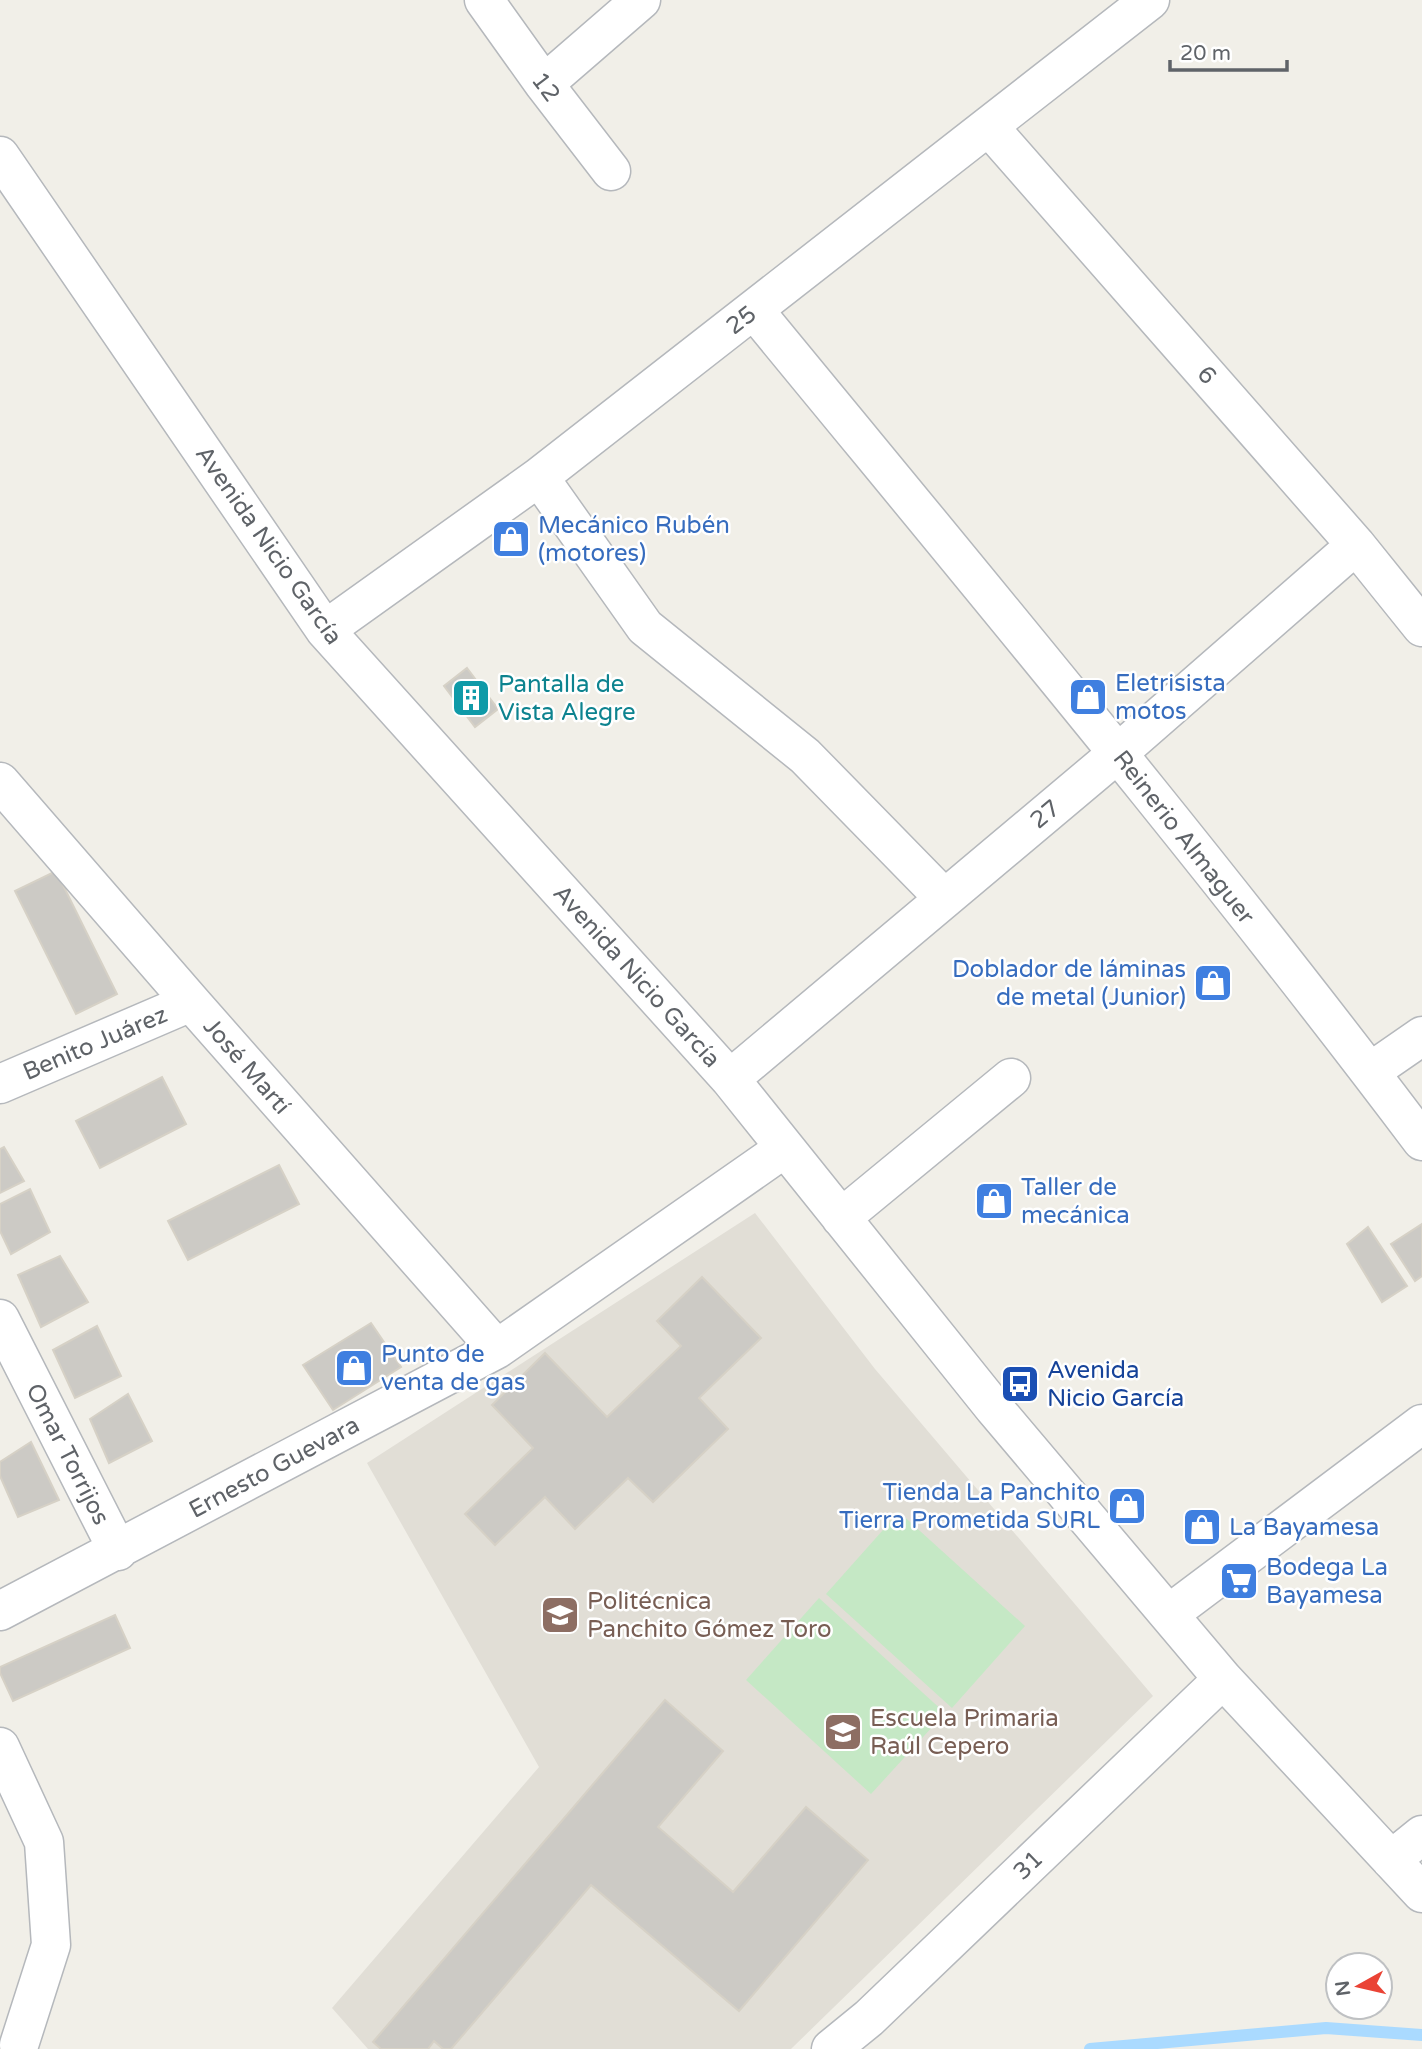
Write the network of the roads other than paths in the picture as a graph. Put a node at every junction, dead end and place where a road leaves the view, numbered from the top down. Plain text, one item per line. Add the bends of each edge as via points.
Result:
1 (484, 0) edge
2 (641, 0) edge
3 (1150, 0) edge
4 (544, 84) junction
5 (989, 127) junction
6 (0, 156) edge
7 (611, 171) dead end
8 (754, 310) junction
9 (539, 477) junction
10 (1356, 545) junction
11 (1422, 627) edge
12 (325, 630) junction
13 (1118, 753) junction
14 (4, 793) edge
15 (944, 898) junction
16 (191, 1002) junction
17 (1422, 1036) edge
18 (1370, 1072) junction
19 (1012, 1078) dead end
20 (730, 1079) junction
21 (0, 1084) edge
22 (1422, 1141) edge
23 (785, 1148) junction
24 (841, 1218) junction
25 (0, 1319) edge
26 (497, 1349) junction
27 (1422, 1424) edge
28 (118, 1550) junction
29 (0, 1611) edge
30 (1169, 1614) junction
31 (1223, 1679) junction
32 (0, 1747) edge
33 (1422, 1835) edge
34 (1391, 1860) junction
35 (1422, 1893) edge
36 (0, 2005) edge
37 (20, 2047) edge
38 (831, 2049) edge

1 - 4 street, 12
2 - 4 street
3 - 5 street, 25
4 - 7 street, 12
5 - 8 street, 25
5 - 10 street, 6
6 - 12 street, Avenida Nicio García
8 - 9 street, 25
8 - 13 street, Reinerio Almaguer
9 - 12 street, 25
9 - 15 street via 645,627 805,756
10 - 11 street, 6
10 - 13 street, 27
12 - 20 street, Avenida Nicio García
13 - 15 street, 27
13 - 18 street, Reinerio Almaguer
14 - 16 street, José Martí
15 - 20 street, 27
16 - 21 street, Benito Juárez
16 - 26 street, José Martí
17 - 18 street
18 - 22 street, Reinerio Almaguer
19 - 24 street
20 - 23 street, Avenida Nicio García
23 - 24 street, Avenida Nicio García
23 - 26 street, Ernesto Guevara
24 - 30 street, Avenida Nicio García
25 - 28 street, Omar Torrijos
26 - 28 street, Ernesto Guevara
27 - 30 street
28 - 29 street, Ernesto Guevara
30 - 31 street, Avenida Nicio García
31 - 34 street, Avenida Nicio García
31 - 38 street, 31 via 869,2018
32 - 37 street via 44,1842 51,1945
33 - 34 street
34 - 35 street, Avenida Nicio García
36 - 37 street

